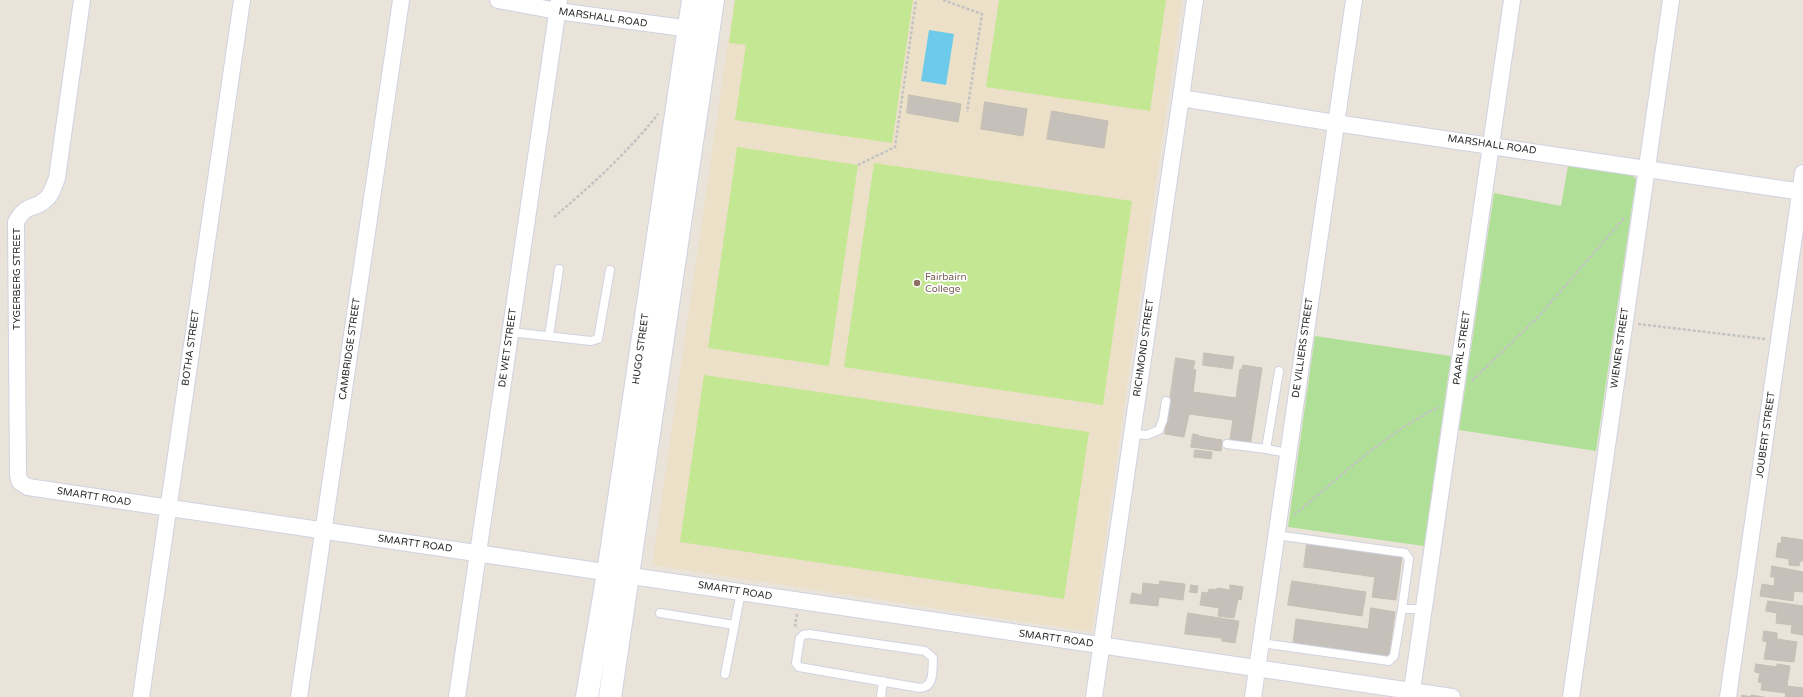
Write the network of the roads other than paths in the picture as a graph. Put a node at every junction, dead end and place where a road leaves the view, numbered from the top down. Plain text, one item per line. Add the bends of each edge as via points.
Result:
1 (82, 0) edge
2 (242, 0) edge
3 (401, 0) edge
4 (498, 0) edge
5 (692, 0) edge
6 (713, 0) edge
7 (1196, 0) edge
8 (1354, 0) edge
9 (1512, 0) edge
10 (1671, 0) edge
11 (558, 5) edge
12 (699, 30) junction
13 (1181, 98) junction
14 (1335, 123) junction
15 (1491, 145) junction
16 (1646, 168) junction
17 (1803, 173) edge
18 (1802, 192) edge
19 (559, 269) dead end
20 (610, 270) dead end
21 (510, 332) junction
22 (550, 336) junction
23 (1279, 371) dead end
24 (1166, 401) dead end
25 (1132, 434) junction
26 (1227, 444) dead end
27 (1266, 449) junction
28 (1288, 452) junction
29 (20, 482) joint
30 (168, 508) junction
31 (1277, 528) junction
32 (324, 531) junction
33 (478, 553) junction
34 (618, 574) junction
35 (741, 592) junction
36 (1402, 609) junction
37 (1424, 609) junction
38 (660, 613) dead end
39 (734, 625) junction
40 (1261, 642) junction
41 (1101, 646) junction
42 (1257, 668) junction
43 (726, 674) dead end
44 (883, 681) junction
45 (1412, 694) edge
46 (141, 697) edge
47 (299, 697) edge
48 (458, 697) edge
49 (587, 697) edge
50 (610, 697) edge
51 (881, 697) edge
52 (1094, 697) edge
53 (1253, 697) edge
54 (1452, 697) edge
55 (1571, 697) edge
56 (1728, 697) edge

1 - 29 street, TYGERBERG STREET via 57,178 45,201 22,212 16,222
2 - 30 street, BOTHA STREET
3 - 32 street, CAMBRIDGE STREET
4 - 11 street, MARSHALL ROAD
5 - 12 street, HUGO STREET
6 - 12 street, HUGO STREET
7 - 13 street, RICHMOND STREET
8 - 14 street, DE VILLIERS STREET
9 - 15 street, PAARL STREET
10 - 16 street, WIENER STREET
11 - 12 street, MARSHALL ROAD
11 - 21 street, DE WET STREET
12 - 34 street, HUGO STREET
13 - 14 street, MARSHALL ROAD
13 - 25 street, RICHMOND STREET
14 - 15 street, MARSHALL ROAD
14 - 28 street, DE VILLIERS STREET
15 - 16 street, MARSHALL ROAD
15 - 37 street, PAARL STREET
16 - 18 street, MARSHALL ROAD
16 - 55 street, WIENER STREET
17 - 18 street, JOUBERT STREET
18 - 56 street, JOUBERT STREET
19 - 22 lane
20 - 22 lane via 598,339 591,341
21 - 22 lane
21 - 33 street, DE WET STREET
23 - 27 lane
24 - 25 lane via 1159,430 1147,434
25 - 41 street, RICHMOND STREET
26 - 27 lane
27 - 28 lane
28 - 31 street, DE VILLIERS STREET
29 - 30 street, SMARTT ROAD via 28,487
30 - 32 street, SMARTT ROAD
30 - 46 street, BOTHA STREET
31 - 36 lane via 1405,553 1409,557
31 - 40 street, DE VILLIERS STREET
32 - 33 street, SMARTT ROAD
32 - 47 street, CAMBRIDGE STREET
33 - 34 street, SMARTT ROAD
33 - 48 street, DE WET STREET
34 - 35 street, SMARTT ROAD
34 - 49 street, HUGO STREET
34 - 50 street, HUGO STREET
35 - 39 lane
35 - 41 street, SMARTT ROAD
36 - 37 lane
36 - 40 lane via 1393,658 1389,661
37 - 45 street, PAARL STREET
38 - 39 lane
39 - 43 lane
40 - 42 street, DE VILLIERS STREET
41 - 42 street, SMARTT ROAD
41 - 52 street, RICHMOND STREET
42 - 45 street, SMARTT ROAD
42 - 53 street, DE VILLIERS STREET
44 - 44 lane via 925,688 931,680 933,658 921,650 803,635 800,638 796,662 799,667
44 - 51 lane
45 - 54 street, SMARTT ROAD

